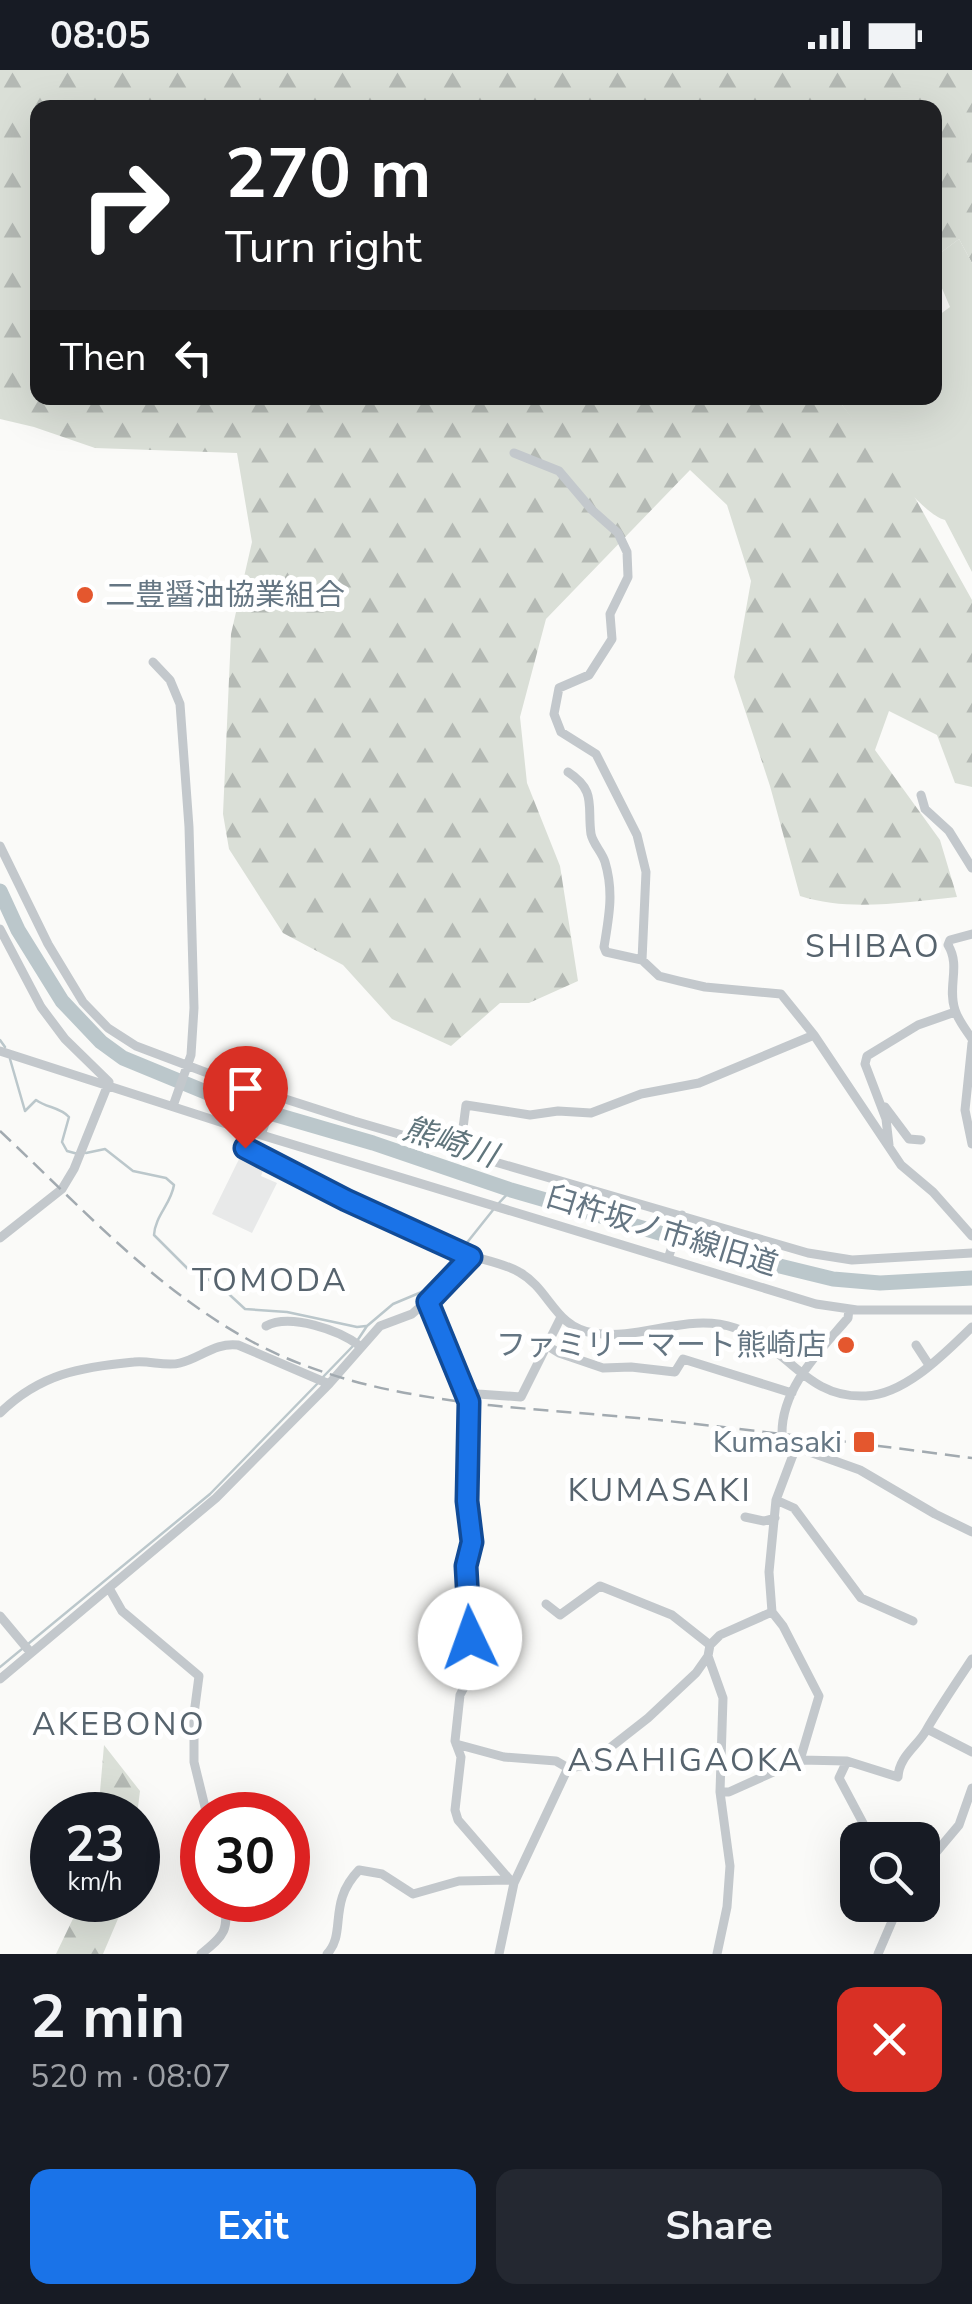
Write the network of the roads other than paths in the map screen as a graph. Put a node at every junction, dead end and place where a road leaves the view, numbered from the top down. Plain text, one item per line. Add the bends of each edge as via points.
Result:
1 (514, 453) dead end
2 (152, 662) dead end
3 (568, 772) dead end
4 (921, 795) dead end
5 (0, 846) edge
6 (972, 868) edge
7 (0, 928) edge
8 (972, 934) edge
9 (642, 960) junction
10 (955, 1012) junction
11 (814, 1035) junction
12 (972, 1041) edge
13 (1, 1051) edge
14 (188, 1064) junction
15 (109, 1086) junction
16 (274, 1097) junction
17 (880, 1101) junction
18 (174, 1103) junction
19 (245, 1130) junction
20 (263, 1132) junction
21 (921, 1140) dead end
22 (972, 1144) edge
23 (889, 1145) junction
24 (460, 1152) junction
25 (682, 1216) junction
26 (972, 1236) edge
27 (0, 1238) edge
28 (972, 1253) edge
29 (468, 1256) junction
30 (669, 1256) junction
31 (428, 1302) junction
32 (849, 1309) junction
33 (972, 1310) edge
34 (560, 1319) junction
35 (266, 1326) dead end
36 (972, 1327) edge
37 (357, 1344) junction
38 (546, 1345) junction
39 (916, 1345) dead end
40 (928, 1363) junction
41 (802, 1374) junction
42 (324, 1382) junction
43 (465, 1388) junction
44 (792, 1393) junction
45 (0, 1413) edge
46 (796, 1447) junction
47 (776, 1500) junction
48 (745, 1517) dead end
49 (775, 1518) junction
50 (972, 1532) edge
51 (109, 1588) junction
52 (546, 1604) dead end
53 (772, 1612) junction
54 (0, 1616) edge
55 (913, 1622) dead end
56 (10, 1628) junction
57 (0, 1636) edge
58 (28, 1649) junction
59 (709, 1650) junction
60 (972, 1659) edge
61 (0, 1679) edge
62 (928, 1728) junction
63 (456, 1744) junction
64 (972, 1752) edge
65 (800, 1760) junction
66 (847, 1760) junction
67 (568, 1768) junction
68 (972, 1788) edge
69 (201, 1792) edge
70 (720, 1792) junction
71 (862, 1822) edge
72 (940, 1847) edge
73 (512, 1882) junction
74 (227, 1922) edge
75 (892, 1922) edge
76 (201, 1954) edge
77 (327, 1954) edge
78 (499, 1954) edge
79 (717, 1954) edge
80 (878, 1954) edge

1 - 9 street via 559,471 625,542 629,571 610,614 612,640 590,675 559,688 554,714 560,732 596,754 636,835 646,883
2 - 14 street via 170,680 184,734 194,963
3 - 9 street via 589,796 591,836 610,882 604,947
4 - 6 street
5 - 14 street via 48,944 91,1012 126,1041
7 - 15 street via 41,1007
8 - 10 street via 948,944 955,958
9 - 11 street via 659,976 780,994
10 - 12 street
10 - 17 street via 870,1051 865,1064
11 - 23 street
11 - 24 street via 700,1083 641,1094 591,1113 530,1115 466,1105
12 - 22 street via 965,1110
13 - 15 street, 臼杵坂ノ市線旧道
14 - 16 street
14 - 18 street
15 - 18 street, 臼杵坂ノ市線旧道
15 - 27 street via 62,1189
16 - 20 street
16 - 24 street
17 - 21 street via 909,1140
17 - 23 street
18 - 19 street, 臼杵坂ノ市線旧道
19 - 20 street, 臼杵坂ノ市線旧道
19 - 29 street via 244,1146 255,1156
20 - 30 street, 臼杵坂ノ市線旧道
23 - 26 street
24 - 25 street
25 - 28 street via 841,1260
25 - 30 street
29 - 31 street
29 - 34 street via 519,1272
30 - 32 street, 臼杵坂ノ市線旧道
31 - 37 street
31 - 43 street
32 - 33 street, 臼杵坂ノ市線旧道
32 - 41 street
34 - 38 street
34 - 41 street via 594,1334 716,1322 752,1334
35 - 37 street via 291,1321
36 - 40 street
37 - 42 street
38 - 43 street via 521,1397
38 - 44 street via 603,1368 675,1372 683,1359
39 - 40 street
40 - 41 street via 869,1396 824,1390
41 - 44 street
42 - 45 street via 226,1343 177,1364 66,1371
42 - 51 street via 216,1498
43 - 63 street via 472,1542 466,1566 470,1638 479,1659 460,1695
44 - 46 street via 782,1430
46 - 47 street
46 - 50 street via 860,1470
47 - 49 street
47 - 55 street via 794,1508 860,1598
48 - 49 street
49 - 53 street
51 - 58 street
51 - 69 street via 122,1611 199,1676 194,1762
52 - 59 street via 560,1616 600,1586 672,1615
53 - 59 street via 724,1631
53 - 65 street via 819,1696
54 - 56 street
56 - 57 street
56 - 58 street
58 - 61 street
59 - 67 street via 696,1673 600,1758
59 - 70 street via 723,1698
60 - 62 street
62 - 64 street
62 - 66 street via 898,1777
63 - 67 street
63 - 73 street via 458,1820
65 - 66 street
65 - 70 street
66 - 71 street via 839,1778
67 - 73 street
68 - 72 street via 958,1825
70 - 79 street via 730,1866
73 - 77 street via 459,1881 413,1894 382,1874 360,1870 341,1894 334,1947
73 - 78 street
74 - 76 street
75 - 80 street

